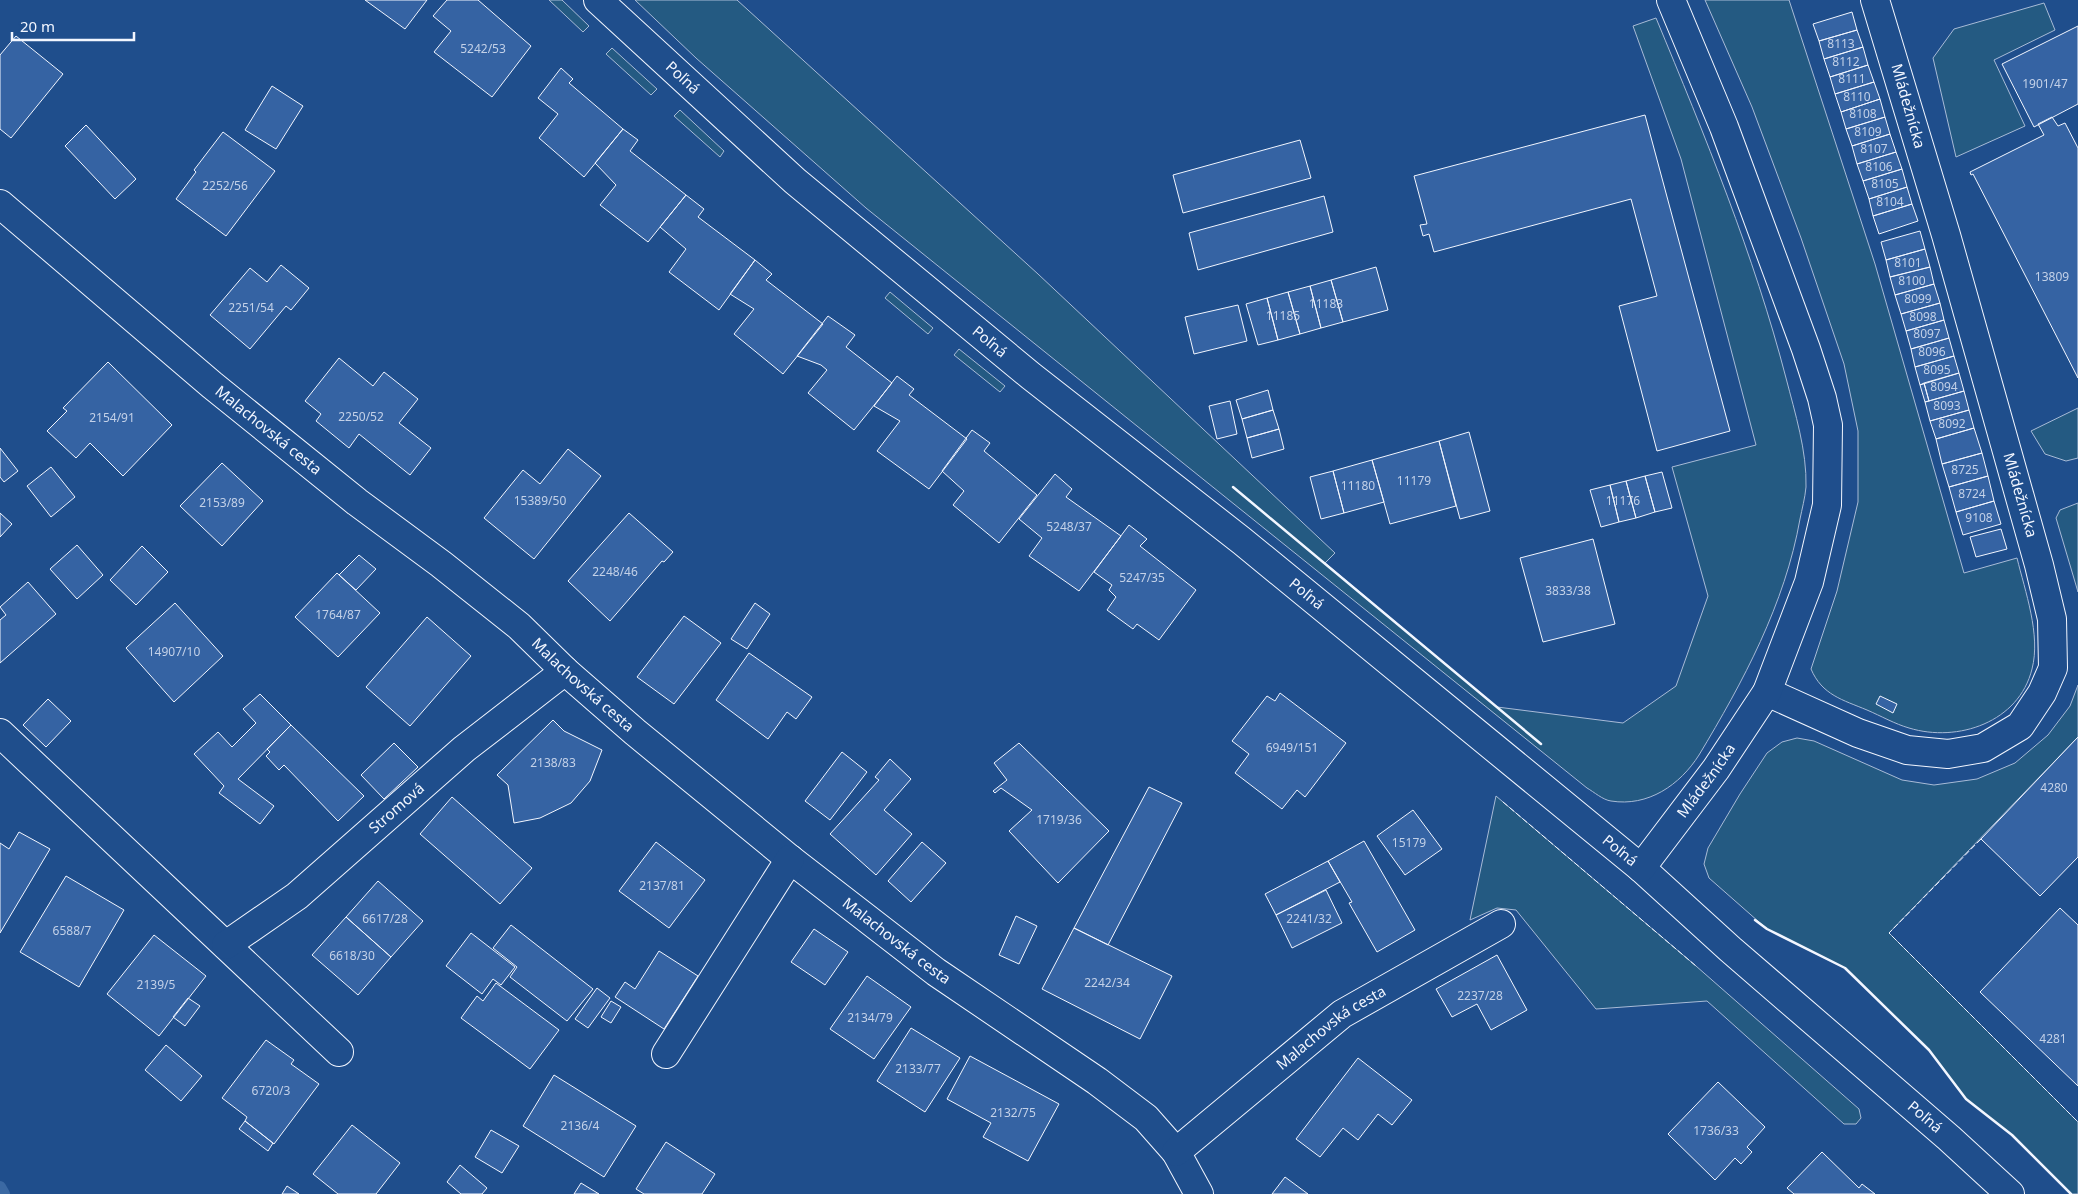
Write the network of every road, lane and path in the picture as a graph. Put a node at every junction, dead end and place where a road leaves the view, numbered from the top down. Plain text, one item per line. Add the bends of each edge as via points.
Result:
1 (598, 0) edge
2 (1670, 0) edge
3 (1875, 0) edge
4 (0, 204) edge
5 (566, 671) junction
6 (1767, 692) junction
7 (0, 733) edge
8 (790, 859) junction
9 (1641, 868) junction
10 (1501, 924) dead end
11 (226, 945) junction
12 (339, 1052) dead end
13 (666, 1054) dead end
14 (1176, 1152) junction
15 (1199, 1194) edge
16 (2010, 1194) edge

1 - 9 street, Poľná via 810,194 1031,376 1242,541
2 - 6 street, Mládežnícka via 1728,136 1806,349 1828,425 1827,505 1810,582
3 - 6 street, Mládežnícka via 1946,235 2039,565 2052,619 2053,668 2042,693 2020,726 1983,748 1948,754 1907,750 1858,733
4 - 5 street, Malachovská cesta via 204,378 519,626
5 - 8 street, Malachovská cesta
5 - 11 street, Stromová via 464,749 298,896
6 - 9 street, Mládežnícka via 1716,769
7 - 11 street
8 - 13 street
8 - 14 street, Malachovská cesta via 936,972 1146,1118
9 - 16 street, Poľná
10 - 14 street, Malachovská cesta via 1342,1014
11 - 12 street
14 - 15 street, Malachovská cesta

